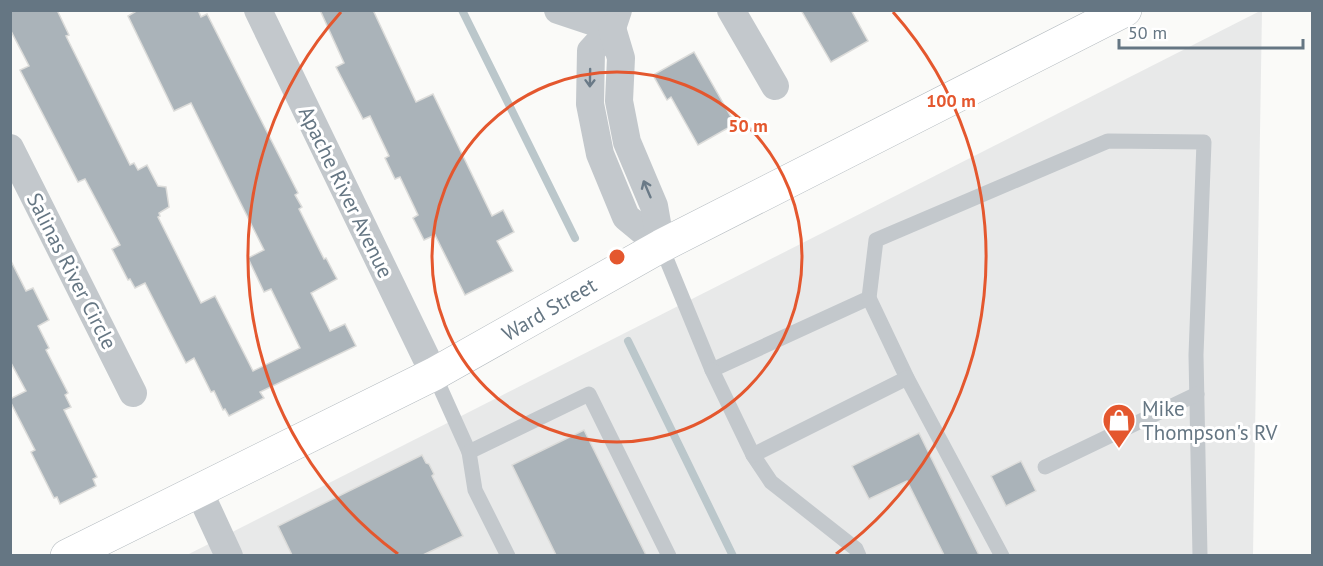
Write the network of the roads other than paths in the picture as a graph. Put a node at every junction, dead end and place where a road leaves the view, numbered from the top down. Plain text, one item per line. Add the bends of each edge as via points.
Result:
1 (258, 10) edge
2 (558, 10) edge
3 (731, 10) edge
4 (1125, 10) edge
5 (615, 19) edge
6 (775, 86) dead end
7 (10, 148) edge
8 (660, 246) junction
9 (869, 298) junction
10 (712, 370) junction
11 (434, 374) junction
12 (907, 378) junction
13 (133, 393) dead end
14 (1197, 394) junction
15 (469, 452) junction
16 (753, 455) junction
17 (1045, 466) dead end
18 (199, 491) junction
19 (67, 555) edge
20 (229, 555) edge
21 (508, 555) edge
22 (669, 555) edge
23 (859, 555) edge
24 (1002, 555) edge
25 (1200, 555) edge

1 - 11 street, Apache River Avenue
2 - 5 street
3 - 6 street
4 - 8 street, Ward Street
5 - 8 street via 621,58 619,101 627,142 654,206
7 - 13 street, Salinas River Circle
8 - 10 lane
8 - 11 street, Ward Street
9 - 10 lane
9 - 12 lane
9 - 14 lane via 876,240 1108,141 1204,142
10 - 16 lane
11 - 15 lane
11 - 18 street, Ward Street
12 - 16 lane
12 - 24 lane
14 - 17 lane
14 - 25 lane
15 - 21 lane via 475,490
15 - 22 lane via 589,394
16 - 23 lane via 771,482
18 - 19 street, Ward Street
18 - 20 street

